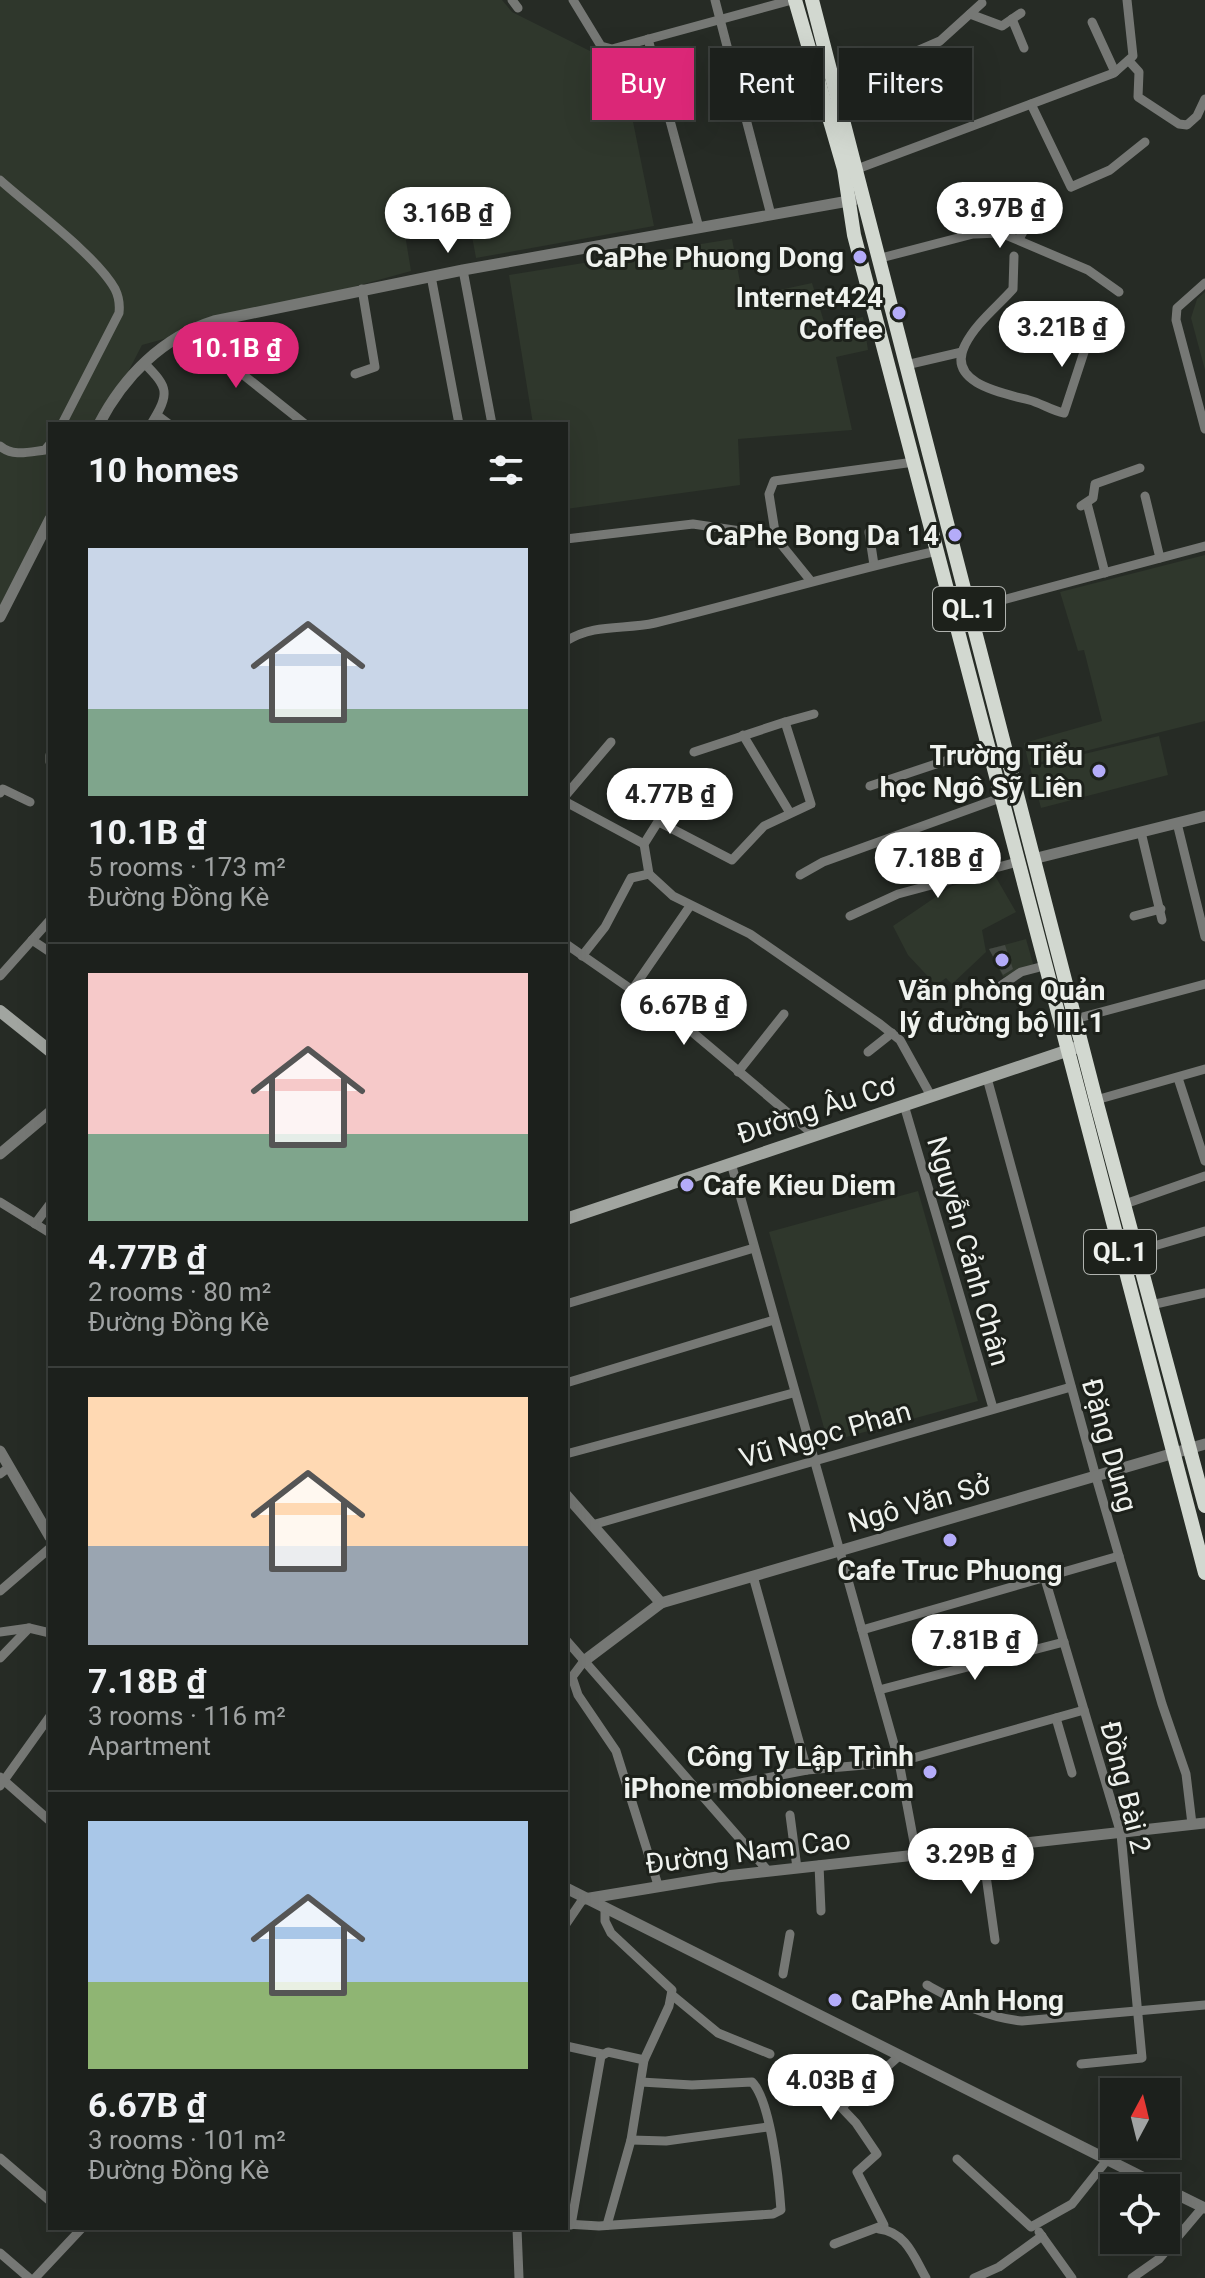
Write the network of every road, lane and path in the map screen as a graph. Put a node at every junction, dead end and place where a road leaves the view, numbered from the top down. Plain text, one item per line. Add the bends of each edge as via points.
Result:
1 (573, 0) edge
2 (715, 0) edge
3 (794, 0) edge
4 (812, 0) edge
5 (1127, 0) edge
6 (982, 3) dead end
7 (970, 14) junction
8 (720, 20) junction
9 (1092, 22) dead end
10 (648, 39) junction
11 (1024, 48) dead end
12 (1129, 61) junction
13 (1115, 72) junction
14 (831, 76) junction
15 (1205, 99) edge
16 (1031, 104) junction
17 (1145, 142) dead end
18 (857, 169) junction
19 (0, 180) edge
20 (856, 200) junction
21 (1039, 203) dead end
22 (771, 215) junction
23 (699, 228) junction
24 (1019, 239) junction
25 (1014, 256) dead end
26 (877, 259) junction
27 (463, 270) junction
28 (431, 276) junction
29 (1205, 283) edge
30 (362, 289) junction
31 (1119, 292) dead end
32 (187, 330) junction
33 (1086, 346) dead end
34 (962, 352) junction
35 (144, 363) junction
36 (906, 365) junction
37 (355, 374) dead end
38 (154, 419) edge
39 (63, 422) edge
40 (100, 422) edge
41 (302, 422) edge
42 (459, 422) edge
43 (492, 422) edge
44 (1205, 429) edge
45 (0, 446) edge
46 (48, 446) edge
47 (914, 462) junction
48 (1140, 468) dead end
49 (1145, 496) dead end
50 (48, 528) edge
51 (869, 532) dead end
52 (776, 538) junction
53 (568, 539) edge
54 (1205, 546) edge
55 (937, 551) junction
56 (1160, 558) junction
57 (874, 565) junction
58 (1105, 573) junction
59 (810, 580) junction
60 (969, 609) junction
61 (0, 617) edge
62 (568, 640) edge
63 (814, 714) dead end
64 (785, 722) junction
65 (743, 735) junction
66 (611, 742) dead end
67 (987, 747) junction
68 (694, 752) dead end
69 (1008, 759) junction
70 (991, 764) junction
71 (653, 776) dead end
72 (870, 786) dead end
73 (0, 793) edge
74 (568, 793) edge
75 (1000, 798) junction
76 (30, 802) dead end
77 (568, 803) edge
78 (790, 813) junction
79 (1205, 816) edge
80 (659, 822) junction
81 (1177, 823) junction
82 (1141, 832) junction
83 (644, 844) junction
84 (1033, 859) junction
85 (1017, 862) junction
86 (649, 874) junction
87 (800, 875) dead end
88 (690, 906) junction
89 (850, 916) dead end
90 (1134, 916) dead end
91 (48, 922) edge
92 (1205, 937) edge
93 (32, 940) junction
94 (568, 950) edge
95 (48, 951) edge
96 (582, 956) junction
97 (1044, 966) junction
98 (0, 976) edge
99 (1205, 984) edge
100 (632, 990) junction
101 (987, 995) dead end
102 (0, 1011) edge
103 (784, 1014) dead end
104 (1075, 1019) junction
105 (892, 1033) junction
106 (48, 1046) edge
107 (1075, 1048) junction
108 (868, 1052) dead end
109 (1205, 1069) edge
110 (738, 1072) junction
111 (987, 1078) junction
112 (1178, 1078) junction
113 (931, 1096) junction
114 (1096, 1100) junction
115 (904, 1105) junction
116 (48, 1114) edge
117 (814, 1135) junction
118 (0, 1154) edge
119 (1205, 1161) edge
120 (731, 1163) junction
121 (1205, 1176) edge
122 (0, 1202) edge
123 (1125, 1204) junction
124 (48, 1207) edge
125 (568, 1218) edge
126 (35, 1224) junction
127 (1205, 1231) edge
128 (48, 1232) edge
129 (754, 1248) junction
130 (1137, 1251) junction
131 (1205, 1293) edge
132 (568, 1303) edge
133 (1151, 1305) junction
134 (774, 1320) junction
135 (568, 1382) edge
136 (1071, 1387) junction
137 (793, 1393) junction
138 (993, 1408) junction
139 (1205, 1444) edge
140 (1190, 1450) junction
141 (0, 1451) edge
142 (568, 1453) edge
143 (1174, 1455) junction
144 (813, 1461) junction
145 (4, 1471) edge
146 (1096, 1477) junction
147 (568, 1497) edge
148 (1205, 1506) edge
149 (592, 1525) junction
150 (48, 1534) edge
151 (48, 1550) edge
152 (841, 1551) junction
153 (1119, 1556) junction
154 (1205, 1573) edge
155 (753, 1576) junction
156 (1045, 1579) junction
157 (0, 1591) edge
158 (661, 1603) junction
159 (29, 1628) junction
160 (862, 1630) junction
161 (0, 1632) edge
162 (48, 1633) edge
163 (568, 1642) edge
164 (1064, 1642) junction
165 (0, 1658) edge
166 (584, 1661) junction
167 (879, 1690) junction
168 (1084, 1710) junction
169 (1056, 1718) junction
170 (48, 1721) edge
171 (899, 1762) junction
172 (807, 1770) junction
173 (1072, 1773) dead end
174 (1, 1781) edge
175 (699, 1791) junction
176 (790, 1815) dead end
177 (48, 1819) edge
178 (1205, 1823) edge
179 (1192, 1824) junction
180 (1121, 1834) junction
181 (982, 1847) junction
182 (916, 1853) junction
183 (819, 1865) junction
184 (797, 1868) junction
185 (768, 1871) junction
186 (658, 1885) junction
187 (568, 1889) edge
188 (583, 1899) junction
189 (605, 1910) junction
190 (821, 1911) dead end
191 (568, 1921) edge
192 (790, 1934) dead end
193 (995, 1940) dead end
194 (783, 1974) dead end
195 (927, 1985) dead end
196 (672, 1995) junction
197 (1205, 2005) edge
198 (1137, 2009) junction
199 (568, 2046) edge
200 (602, 2054) junction
201 (770, 2054) dead end
202 (898, 2057) junction
203 (644, 2060) junction
204 (1081, 2064) dead end
205 (641, 2082) junction
206 (820, 2085) dead end
207 (842, 2107) junction
208 (768, 2127) junction
209 (631, 2140) junction
210 (0, 2158) edge
211 (957, 2159) dead end
212 (1107, 2160) junction
213 (1136, 2174) edge
214 (1180, 2196) edge
215 (48, 2199) edge
216 (1204, 2208) edge
217 (568, 2224) edge
218 (607, 2225) junction
219 (1035, 2227) junction
220 (879, 2229) junction
221 (80, 2230) edge
222 (517, 2230) edge
223 (1042, 2236) junction
224 (834, 2244) dead end
225 (0, 2253) edge
226 (29, 2278) edge
227 (35, 2278) edge
228 (519, 2278) edge
229 (926, 2278) edge
230 (974, 2278) edge
231 (1072, 2278) edge
232 (1132, 2278) edge

1 - 10 street via 601,46 612,49
2 - 8 street
3 - 8 street
3 - 20 highway, QL.1
4 - 14 highway, QL.1
5 - 12 street via 1133,56
6 - 7 street
7 - 11 street via 1001,26 1017,16
7 - 14 street via 940,41 901,58
8 - 10 street
8 - 22 street
9 - 13 street
10 - 23 street
12 - 13 street
12 - 15 street via 1139,72 1138,97 1181,125 1193,120
13 - 16 street
14 - 18 highway, QL.1
16 - 17 street via 1071,187 1110,170
16 - 18 street
18 - 20 highway, QL.1
19 - 39 street via 96,267 120,302
20 - 22 street
20 - 26 highway, QL.1
20 - 47 highway, QL.1 via 854,235
21 - 24 street
22 - 23 street
23 - 27 street
24 - 26 street via 1001,233 973,234
24 - 31 street via 1088,270
25 - 34 street via 1013,289
26 - 36 highway, QL.1
27 - 28 street
27 - 43 street
28 - 30 street
28 - 42 street
29 - 44 street via 1177,308 1176,320
30 - 32 street via 241,313
30 - 37 street via 375,367
32 - 35 street
32 - 41 street
33 - 34 street via 1064,413 982,386 965,371
34 - 36 street
35 - 38 street via 163,382 166,396
35 - 40 street
36 - 60 highway, QL.1
45 - 46 street via 23,453
47 - 52 street via 774,481 769,494
47 - 55 highway, QL.1
48 - 58 street via 1095,484 1094,497 1084,504
49 - 56 street
50 - 61 street
51 - 57 street
52 - 53 street via 693,524
52 - 59 street
54 - 56 street
55 - 57 street
55 - 67 highway, QL.1
56 - 58 street
57 - 59 street
58 - 60 street
59 - 62 street via 763,597 643,626 602,627
60 - 69 highway, QL.1
63 - 64 street
64 - 65 street
64 - 78 street via 812,801
65 - 68 street
65 - 78 street
66 - 74 street
67 - 70 highway, QL.1
67 - 72 street
69 - 70 highway
69 - 84 highway, QL.1
70 - 75 highway, QL.1
71 - 80 street via 676,793
73 - 76 street via 3,789
75 - 85 highway, QL.1
75 - 87 street
77 - 83 street
78 - 80 street via 758,831 732,860
79 - 81 street
80 - 83 street
81 - 82 street
81 - 92 street
82 - 84 street
82 - 90 street via 1162,915
83 - 86 street
84 - 104 highway, QL.1
85 - 89 street via 898,894
85 - 97 highway, QL.1
86 - 88 street
86 - 96 street via 631,878 605,927
88 - 100 street
88 - 105 street via 750,934
91 - 93 street
93 - 95 street
93 - 98 street
94 - 96 street
96 - 100 street
97 - 101 street via 1021,972
97 - 107 highway, QL.1
99 - 104 street
100 - 110 street
102 - 106 main road
103 - 110 street
104 - 107 highway, QL.1
105 - 108 street, Đường Âu Cơ
105 - 113 street
107 - 111 main road, Đường Âu Cơ
107 - 114 highway, QL.1
107 - 143 highway, QL.1
109 - 112 street
110 - 117 street
111 - 113 main road, Đường Âu Cơ
111 - 136 street, Đặng Dung
112 - 114 street
112 - 119 street
113 - 115 main road, Đường Âu Cơ
114 - 123 highway, QL.1
115 - 117 main road, Đường Âu Cơ
115 - 138 street, Nguyễn Cảnh Chân
116 - 118 street
117 - 120 main road, Đường Âu Cơ
120 - 125 main road, Đường Âu Cơ
120 - 129 street
121 - 123 street
122 - 126 street
123 - 130 highway, QL.1
124 - 126 street
126 - 128 street
127 - 130 street
129 - 132 street
129 - 134 street
130 - 133 highway, QL.1
131 - 133 street
133 - 140 highway, QL.1
134 - 135 street
134 - 137 street
136 - 138 street, Vũ Ngọc Phan
136 - 146 street, Đặng Dung
137 - 142 street
137 - 144 street
138 - 144 street, Vũ Ngọc Phan
139 - 140 street, Ngô Văn Sở
140 - 143 street, Ngô Văn Sở
140 - 148 highway, QL.1
141 - 145 street
143 - 146 street, Ngô Văn Sở
143 - 154 highway, QL.1
144 - 149 street, Vũ Ngọc Phan
144 - 152 street
145 - 150 street
146 - 152 street, Ngô Văn Sở
146 - 153 street, Đặng Dung
147 - 149 street
149 - 158 street
151 - 157 street
152 - 155 street, Ngô Văn Sở
152 - 160 street
153 - 156 street
153 - 179 street, Đặng Dung via 1186,1774
155 - 158 street, Ngô Văn Sở
155 - 172 street
156 - 160 street
156 - 164 street, Đồng Bài 2
158 - 166 street
159 - 161 street
159 - 162 street
159 - 165 street
160 - 167 street
163 - 166 street
164 - 167 street
164 - 168 street, Đồng Bài 2
166 - 175 street
166 - 186 street via 572,1677 578,1695 616,1751
167 - 171 street
168 - 169 street
168 - 180 street, Đồng Bài 2
169 - 171 street
169 - 173 street
170 - 174 street
171 - 172 street
171 - 182 street
172 - 175 street
174 - 177 street
175 - 185 street
176 - 184 street
178 - 179 street, Đường Nam Cao
179 - 180 street, Đường Nam Cao
180 - 181 street, Đường Nam Cao
180 - 198 street, Đồng Bài 2
181 - 182 street, Đường Nam Cao
181 - 193 street
182 - 183 street, Đường Nam Cao
183 - 184 street, Đường Nam Cao
183 - 190 street
184 - 185 street, Đường Nam Cao
185 - 186 street, Đường Nam Cao
186 - 188 street, Đường Nam Cao
187 - 188 street
188 - 189 street
188 - 191 street
189 - 196 street via 611,1933 666,1981
189 - 202 street
192 - 194 street
195 - 198 street via 1003,2019
196 - 201 street via 711,2028
196 - 203 street
197 - 198 street
198 - 204 street, Đồng Bài 2 via 1142,2058
199 - 200 street
200 - 203 street
200 - 217 street
202 - 207 street
202 - 212 street
203 - 205 street
205 - 208 street via 752,2082 759,2089
205 - 209 street
206 - 207 street
207 - 220 street via 877,2154 857,2172 883,2221
208 - 209 street via 666,2141
208 - 218 street via 781,2210
209 - 218 street
210 - 215 street
211 - 219 street
212 - 213 street
212 - 219 street via 1072,2204
214 - 216 street
216 - 232 street via 1159,2259
217 - 218 street
219 - 223 street
220 - 224 street
220 - 229 street via 893,2231 907,2244
221 - 227 street
222 - 228 street
223 - 230 street
223 - 231 street
225 - 226 street

